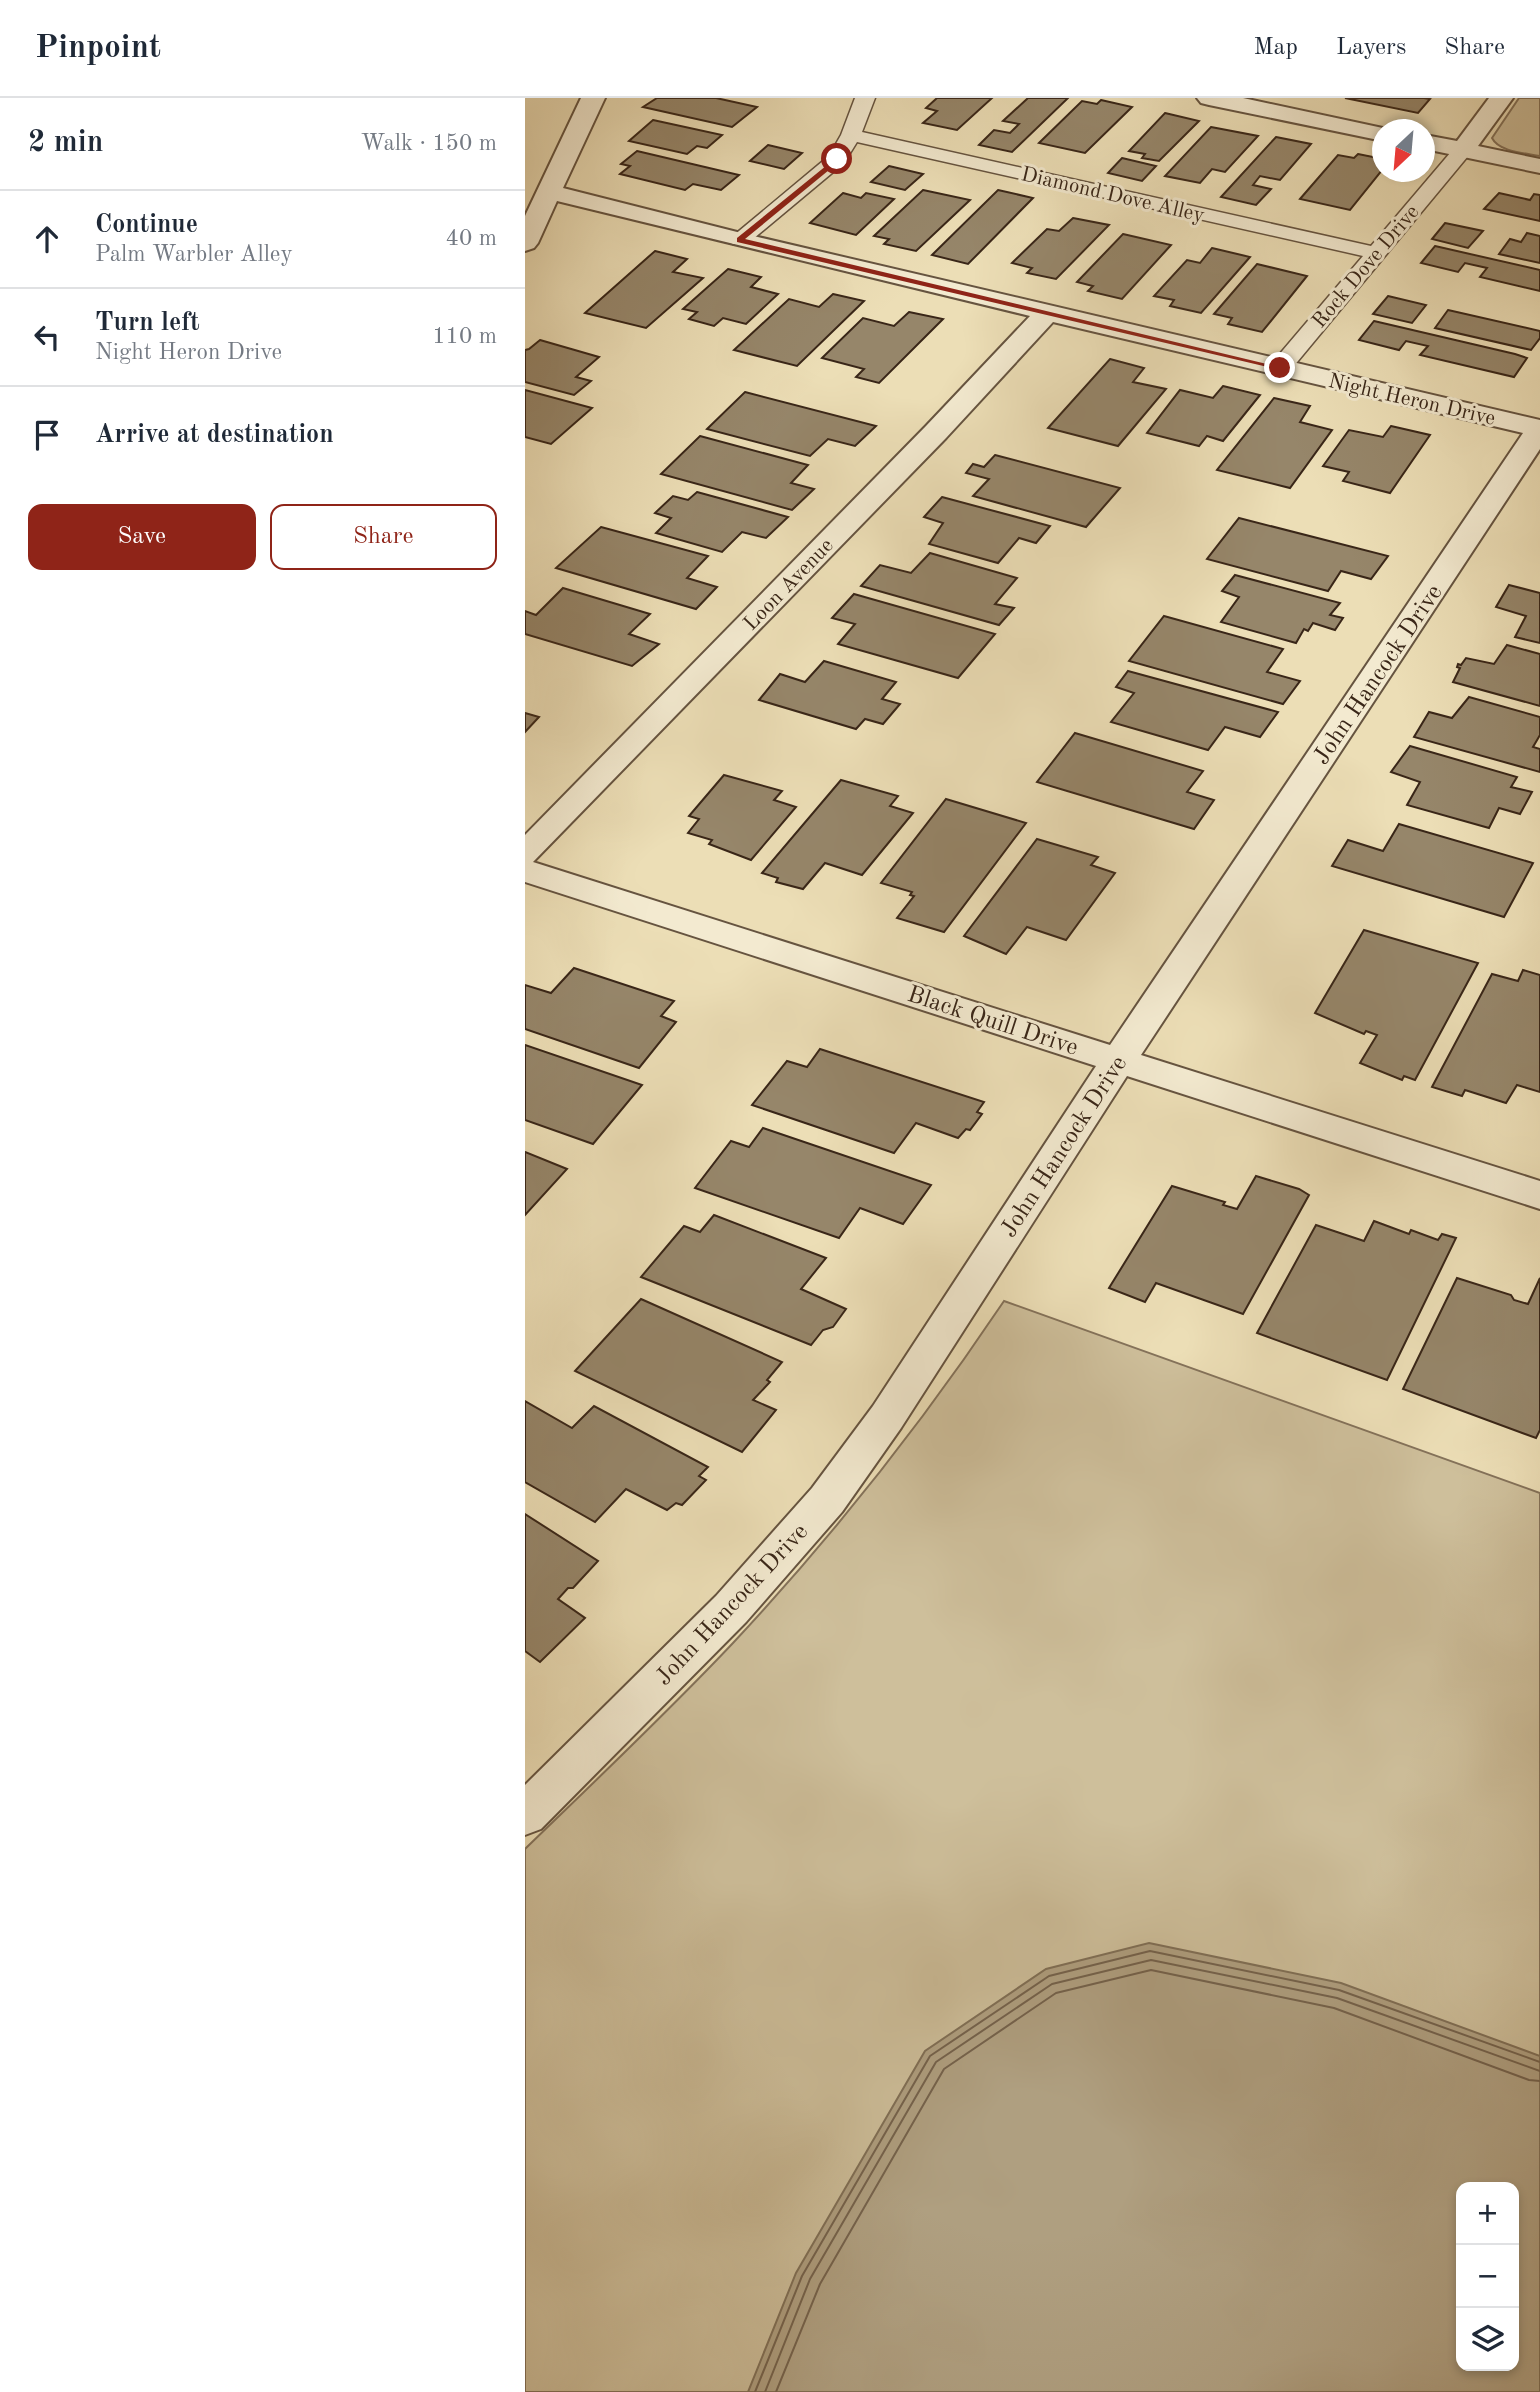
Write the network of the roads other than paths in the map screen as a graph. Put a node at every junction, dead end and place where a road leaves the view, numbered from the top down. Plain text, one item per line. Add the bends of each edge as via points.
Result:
1 (593, 98) edge
2 (865, 98) edge
3 (1501, 98) edge
4 (1221, 99) edge
5 (1372, 132) edge
6 (852, 135) junction
7 (1435, 144) edge
8 (1463, 150) junction
9 (1540, 166) edge
10 (549, 192) junction
11 (740, 240) junction
12 (525, 243) edge
13 (1375, 253) junction
14 (1048, 312) junction
15 (1280, 368) junction
16 (1540, 428) edge
17 (525, 853) edge
18 (525, 871) edge
19 (1119, 1060) junction
20 (1540, 1195) edge
21 (525, 1815) edge

1 - 10 street
2 - 6 lane
3 - 8 street, Rock Dove Drive
4 - 5 street
6 - 11 lane via 837,159
6 - 13 lane, Diamond Dove Alley
7 - 8 street
8 - 9 street
8 - 13 lane, Rock Dove Drive
10 - 11 street, Night Heron Drive
10 - 12 street
11 - 14 street, Night Heron Drive
13 - 15 lane, Rock Dove Drive
14 - 15 street, Night Heron Drive
14 - 17 street, Loon Avenue
15 - 16 street, Night Heron Drive
16 - 19 street, John Hancock Drive
18 - 19 street, Black Quill Drive
19 - 20 street, Black Quill Drive
19 - 21 street, John Hancock Drive via 887,1417 827,1500 731,1609

